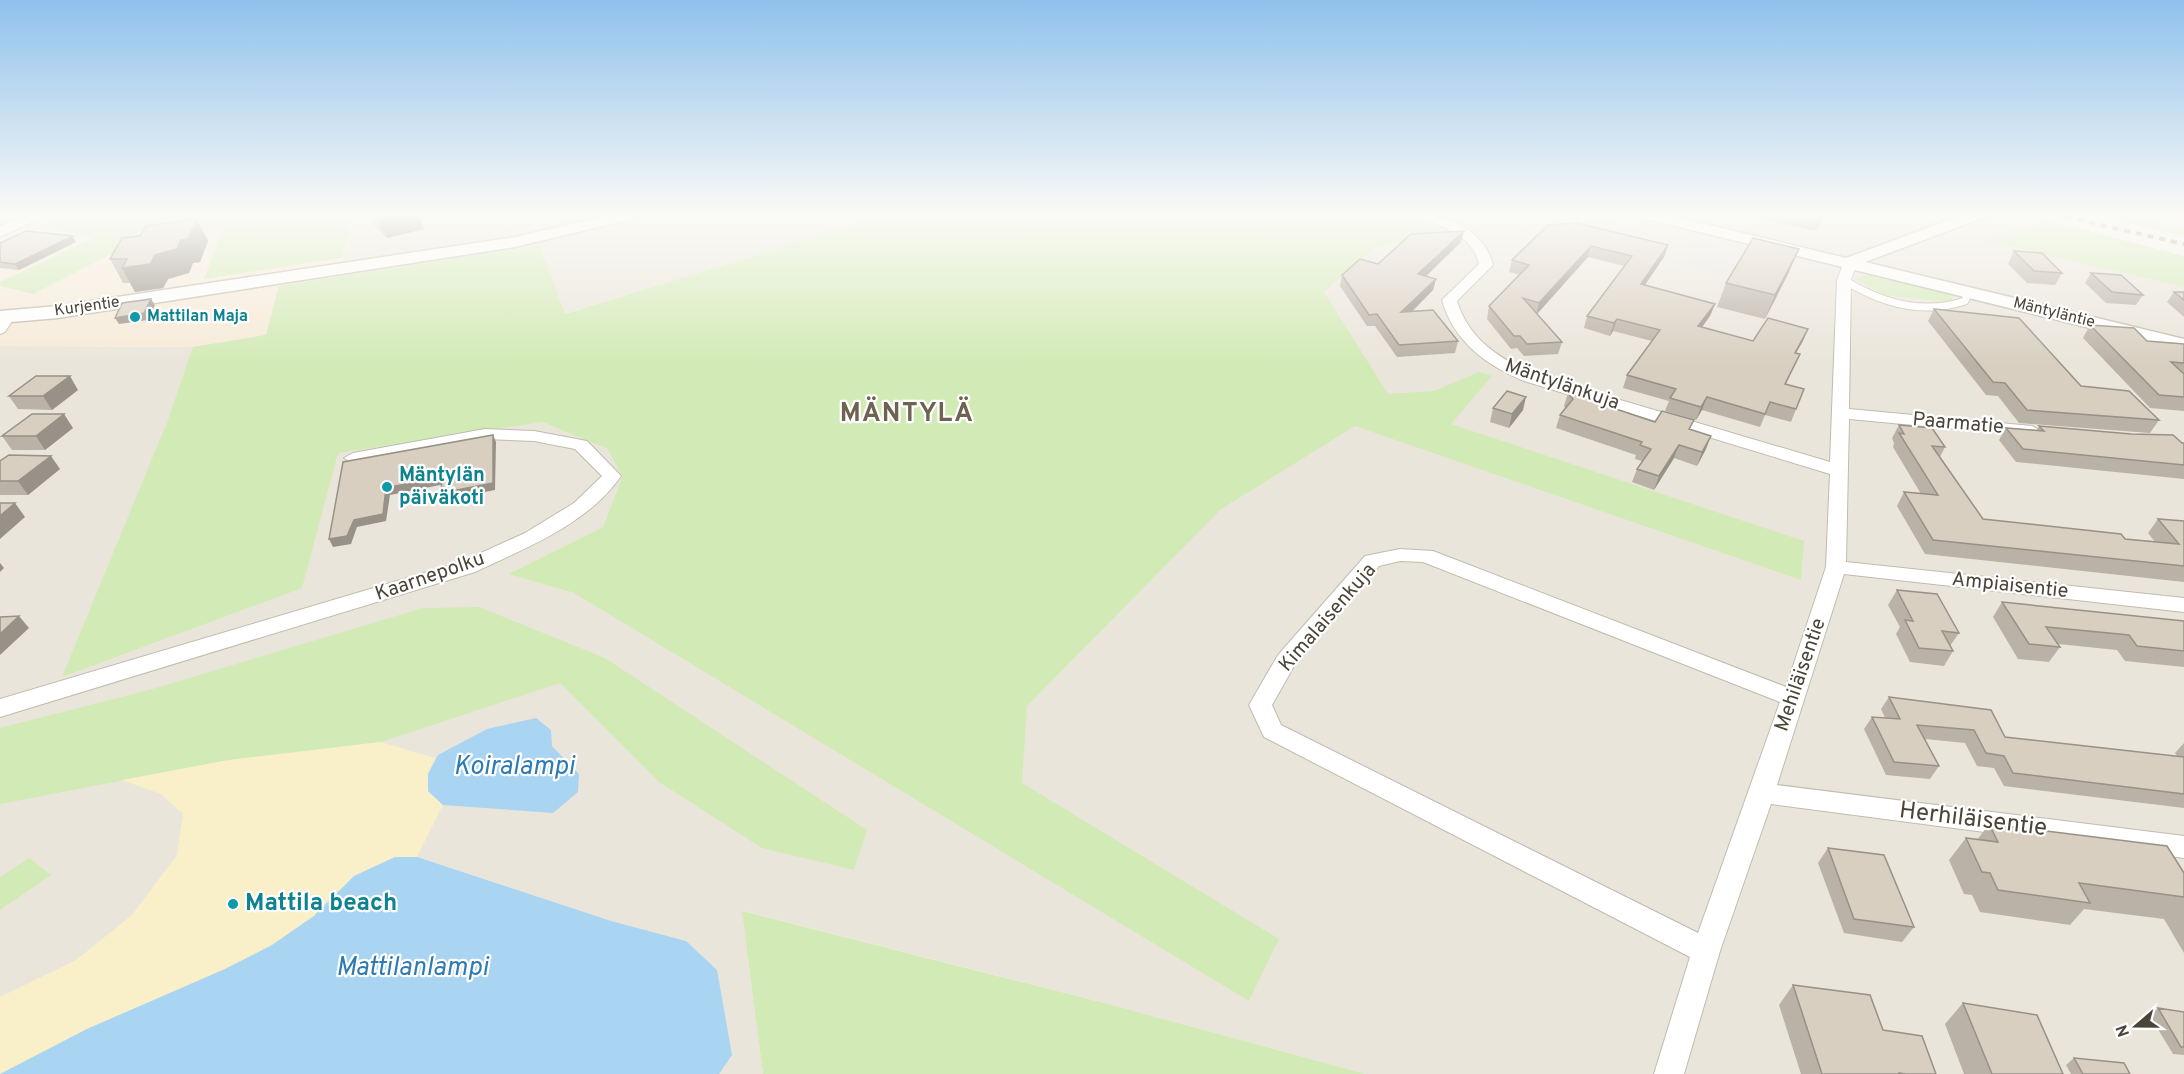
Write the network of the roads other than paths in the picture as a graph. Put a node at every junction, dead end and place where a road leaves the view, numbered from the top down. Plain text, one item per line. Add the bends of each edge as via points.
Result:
1 (371, 264) edge
2 (1486, 264) edge
3 (1823, 264) edge
4 (1863, 264) edge
5 (1847, 271) junction
6 (1949, 286) junction
7 (2, 321) edge
8 (2184, 345) edge
9 (1839, 413) junction
10 (2052, 433) edge
11 (353, 459) edge
12 (1837, 470) junction
13 (1836, 567) junction
14 (2184, 605) edge
15 (1792, 698) junction
16 (0, 708) edge
17 (1762, 793) junction
18 (2184, 847) edge
19 (1707, 951) junction
20 (1669, 1074) edge

1 - 7 street, Kurjentie
2 - 12 street, Mäntylänkuja via 1449,300 1452,312 1469,337 1501,367
3 - 5 street, Mäntyläntie
4 - 5 street
5 - 6 street, Mäntyläntie
5 - 6 lane via 1864,293 1904,303 1945,306 1965,301 1967,296
5 - 9 street, Mehiläisentie
6 - 8 street, Mäntyläntie
9 - 10 street, Paarmatie
9 - 12 street, Mehiläisentie
11 - 16 street, Kaarnepolku via 485,434 534,436 581,445 612,476 581,507 532,537 468,567
12 - 13 street, Mehiläisentie
13 - 14 street, Ampiaisentie
13 - 15 street, Mehiläisentie
15 - 17 street, Mehiläisentie
15 - 19 street, Kimalaisenkuja via 1426,556 1400,555 1372,561 1286,661 1260,705 1272,731
17 - 18 street, Herhiläisentie
17 - 19 street, Mehiläisentie
19 - 20 street, Mehiläisentie

